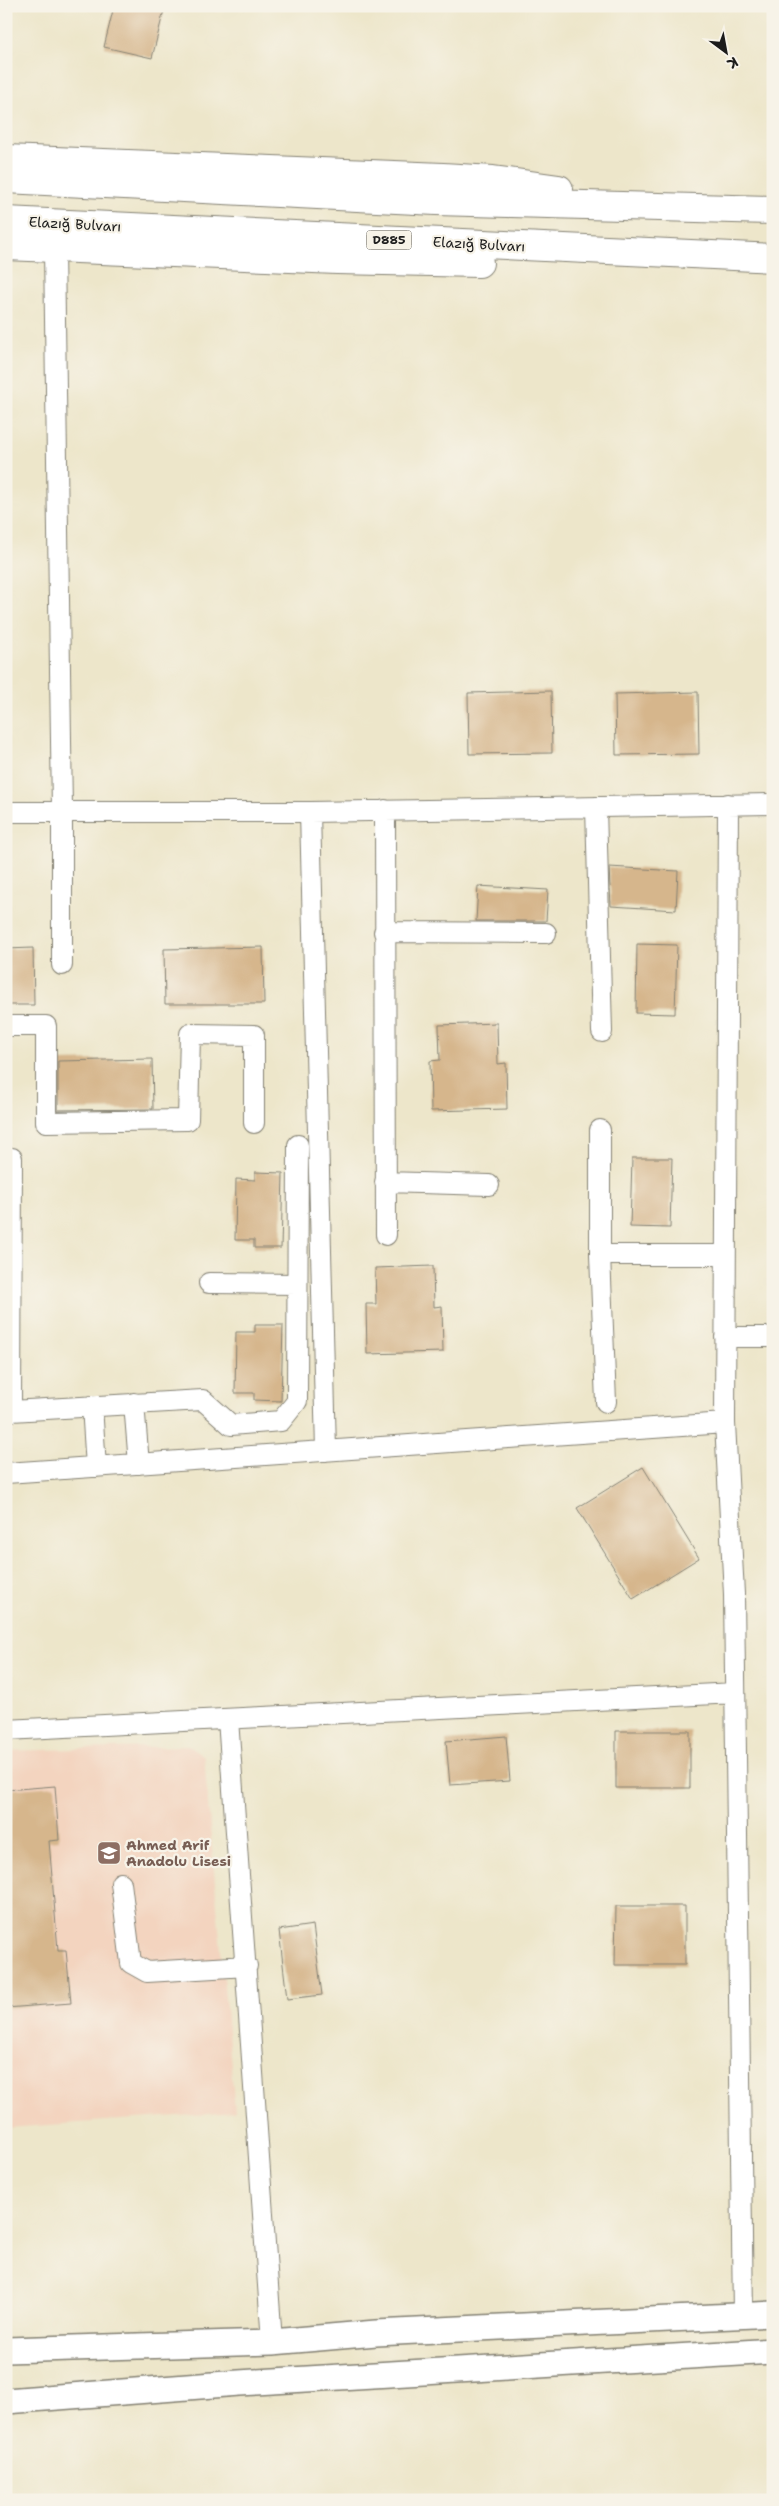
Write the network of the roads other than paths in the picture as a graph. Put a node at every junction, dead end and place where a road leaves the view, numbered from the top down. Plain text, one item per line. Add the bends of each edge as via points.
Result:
1 (6, 159) edge
2 (6, 179) edge
3 (697, 208) junction
4 (773, 210) edge
5 (6, 221) edge
6 (6, 246) edge
7 (54, 249) junction
8 (713, 255) junction
9 (773, 258) edge
10 (728, 804) junction
11 (773, 804) edge
12 (596, 807) junction
13 (385, 810) junction
14 (62, 811) junction
15 (6, 812) edge
16 (310, 812) junction
17 (384, 932) junction
18 (546, 933) dead end
19 (62, 965) dead end
20 (6, 1026) edge
21 (602, 1032) dead end
22 (254, 1123) dead end
23 (600, 1130) dead end
24 (298, 1145) dead end
25 (12, 1158) dead end
26 (385, 1182) junction
27 (488, 1185) dead end
28 (386, 1235) dead end
29 (600, 1255) junction
30 (726, 1256) junction
31 (209, 1283) dead end
32 (9, 1284) edge
33 (298, 1284) junction
34 (725, 1337) junction
35 (773, 1337) edge
36 (606, 1402) dead end
37 (134, 1403) junction
38 (92, 1406) junction
39 (725, 1424) junction
40 (326, 1451) junction
41 (139, 1464) junction
42 (96, 1467) junction
43 (6, 1473) edge
44 (735, 1693) junction
45 (228, 1719) junction
46 (6, 1730) edge
47 (121, 1883) dead end
48 (247, 1966) junction
49 (773, 2314) edge
50 (743, 2316) junction
51 (272, 2342) junction
52 (6, 2350) edge
53 (773, 2350) edge
54 (6, 2401) edge

1 - 3 highway via 493,180
2 - 3 highway via 436,201
3 - 4 highway
5 - 8 highway, Elazığ Bulvarı / D885
6 - 7 highway
7 - 8 highway via 506,263
7 - 14 street
8 - 9 highway, Elazığ Bulvarı / D885
10 - 11 street
10 - 12 street
10 - 30 street
12 - 13 street
12 - 21 street
13 - 16 street
13 - 17 street
14 - 15 street
14 - 16 street
14 - 19 street
16 - 40 street
17 - 18 street
17 - 26 street
20 - 22 street via 46,1026 46,1122 188,1120 190,1034 254,1035
23 - 29 street
24 - 33 street
25 - 32 street
26 - 27 street
26 - 28 street
29 - 30 street
29 - 36 street
30 - 34 street
31 - 33 street
32 - 38 street via 11,1411
33 - 37 street via 297,1401 281,1421 231,1425 203,1400
34 - 35 street
34 - 39 street
37 - 38 street
37 - 41 street
38 - 42 street
39 - 40 street
39 - 44 street via 734,1594
40 - 41 street
41 - 42 street
42 - 43 street
44 - 45 street
44 - 50 street
45 - 46 street
45 - 48 street
47 - 48 street via 131,1963 147,1972
48 - 51 street
49 - 50 main road
50 - 51 main road via 376,2333
51 - 52 main road
53 - 54 main road

